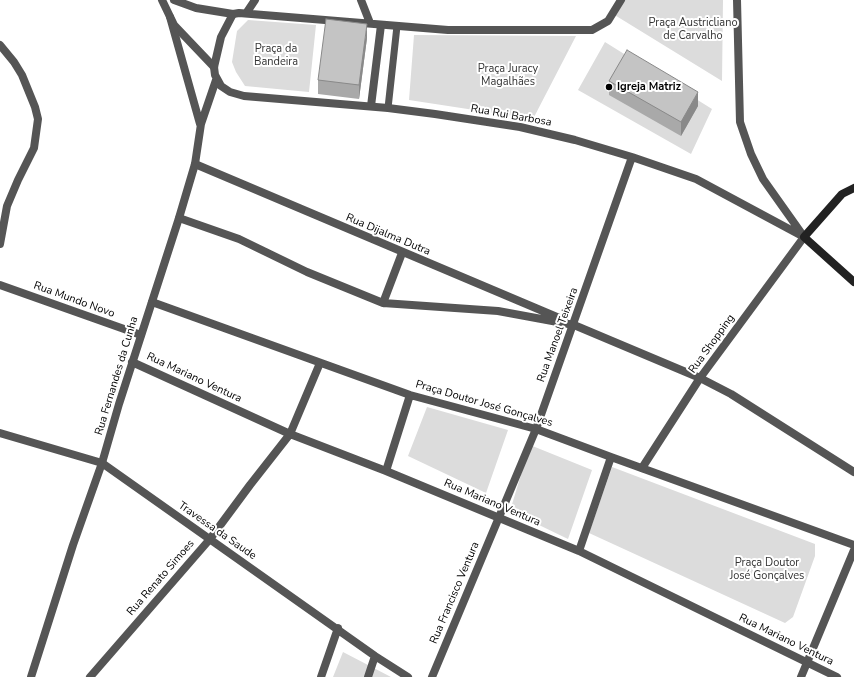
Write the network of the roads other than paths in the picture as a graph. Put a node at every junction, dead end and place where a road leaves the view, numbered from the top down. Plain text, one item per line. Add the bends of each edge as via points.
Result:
1 (162, 0) edge
2 (174, 0) edge
3 (255, 0) edge
4 (361, 0) edge
5 (621, 0) edge
6 (737, 0) edge
7 (247, 12) junction
8 (233, 14) junction
9 (170, 17) junction
10 (370, 23) junction
11 (381, 25) junction
12 (397, 26) junction
13 (0, 45) edge
14 (214, 67) junction
15 (216, 80) junction
16 (371, 106) junction
17 (388, 108) junction
18 (200, 124) junction
19 (632, 157) junction
20 (195, 164) junction
21 (853, 187) edge
22 (4, 206) edge
23 (179, 218) junction
24 (804, 237) junction
25 (0, 244) edge
26 (402, 253) junction
27 (854, 282) edge
28 (0, 285) edge
29 (152, 302) junction
30 (383, 303) junction
31 (574, 325) junction
32 (140, 335) junction
33 (132, 362) junction
34 (320, 363) junction
35 (700, 378) junction
36 (410, 394) junction
37 (536, 428) junction
38 (0, 433) edge
39 (290, 434) junction
40 (611, 457) junction
41 (102, 462) junction
42 (642, 468) junction
43 (386, 471) junction
44 (854, 472) edge
45 (499, 518) junction
46 (210, 539) junction
47 (854, 544) edge
48 (854, 550) edge
49 (579, 551) junction
50 (338, 628) junction
51 (375, 656) junction
52 (806, 663) junction
53 (31, 677) edge
54 (90, 677) edge
55 (321, 677) edge
56 (368, 677) edge
57 (408, 677) edge
58 (432, 677) edge
59 (801, 677) edge
60 (837, 677) edge

1 - 9 street
2 - 8 street via 196,8
3 - 7 street
4 - 10 street
5 - 12 street via 608,21 592,30 448,30
6 - 24 street via 740,122 763,179
7 - 8 street
7 - 10 street
8 - 14 street via 221,37
9 - 14 street via 174,25
9 - 18 street
10 - 11 street
11 - 12 street
11 - 16 street
12 - 17 lane
13 - 22 street via 22,75 38,119 34,148
14 - 15 street
15 - 16 street, Rua Rui Barbosa via 230,92 244,96
15 - 18 street, Rua Fernandes da Cunha
16 - 17 street, Rua Rui Barbosa
17 - 19 street, Rua Rui Barbosa via 520,127
18 - 20 street, Rua Fernandes da Cunha
19 - 24 street, Rua Rui Barbosa via 696,179
19 - 31 street, Rua Manoel Teixeira
20 - 23 street, Rua Fernandes da Cunha
20 - 26 street, Rua Dijalma Dutra
21 - 24 main road via 842,194
22 - 25 street
23 - 29 street, Rua Fernandes da Cunha
23 - 30 street via 239,239 307,272
24 - 27 main road, Rua Rui Barbosa
24 - 35 street, Rua Shopping
26 - 30 street
26 - 31 street, Rua Dijalma Dutra via 487,286
28 - 32 street, Rua Mundo Novo
29 - 32 street, Rua Fernandes da Cunha
29 - 34 street, Praça Doutor José Gonçalves
30 - 31 street via 498,311
31 - 35 street
31 - 37 street, Rua Manoel Teixeira
32 - 33 street, Rua Fernandes da Cunha
33 - 39 street, Rua Mariano Ventura
33 - 41 street, Rua Fernandes da Cunha
34 - 36 street, Praça Doutor José Gonçalves
34 - 39 street, Rua Renato Simoes
35 - 42 street, Rua Shopping
35 - 44 street via 731,394
36 - 37 street, Praça Doutor José Gonçalves
36 - 43 street
37 - 40 street, Praça Doutor José Gonçalves
37 - 45 street, Rua Manoel Teixeira
38 - 41 street, Travessa da Saude
39 - 43 street, Rua Mariano Ventura
39 - 46 street, Rua Renato Simoes
40 - 42 street, Praça Doutor José Gonçalves
40 - 49 street
41 - 46 street, Travessa da Saude
41 - 53 street, Rua Fernandes da Cunha via 70,552
42 - 47 street, Praça Doutor José Gonçalves
43 - 45 street, Rua Mariano Ventura
45 - 49 street, Rua Mariano Ventura
45 - 58 street, Rua Francisco Ventura
46 - 50 street, Travessa da Saude
46 - 54 street, Rua Renato Simoes
48 - 52 street
49 - 52 street, Rua Mariano Ventura
50 - 51 street, Travessa da Saude
50 - 55 street
51 - 56 street
51 - 57 street, Travessa da Saude
52 - 59 street
52 - 60 street, Rua Mariano Ventura

